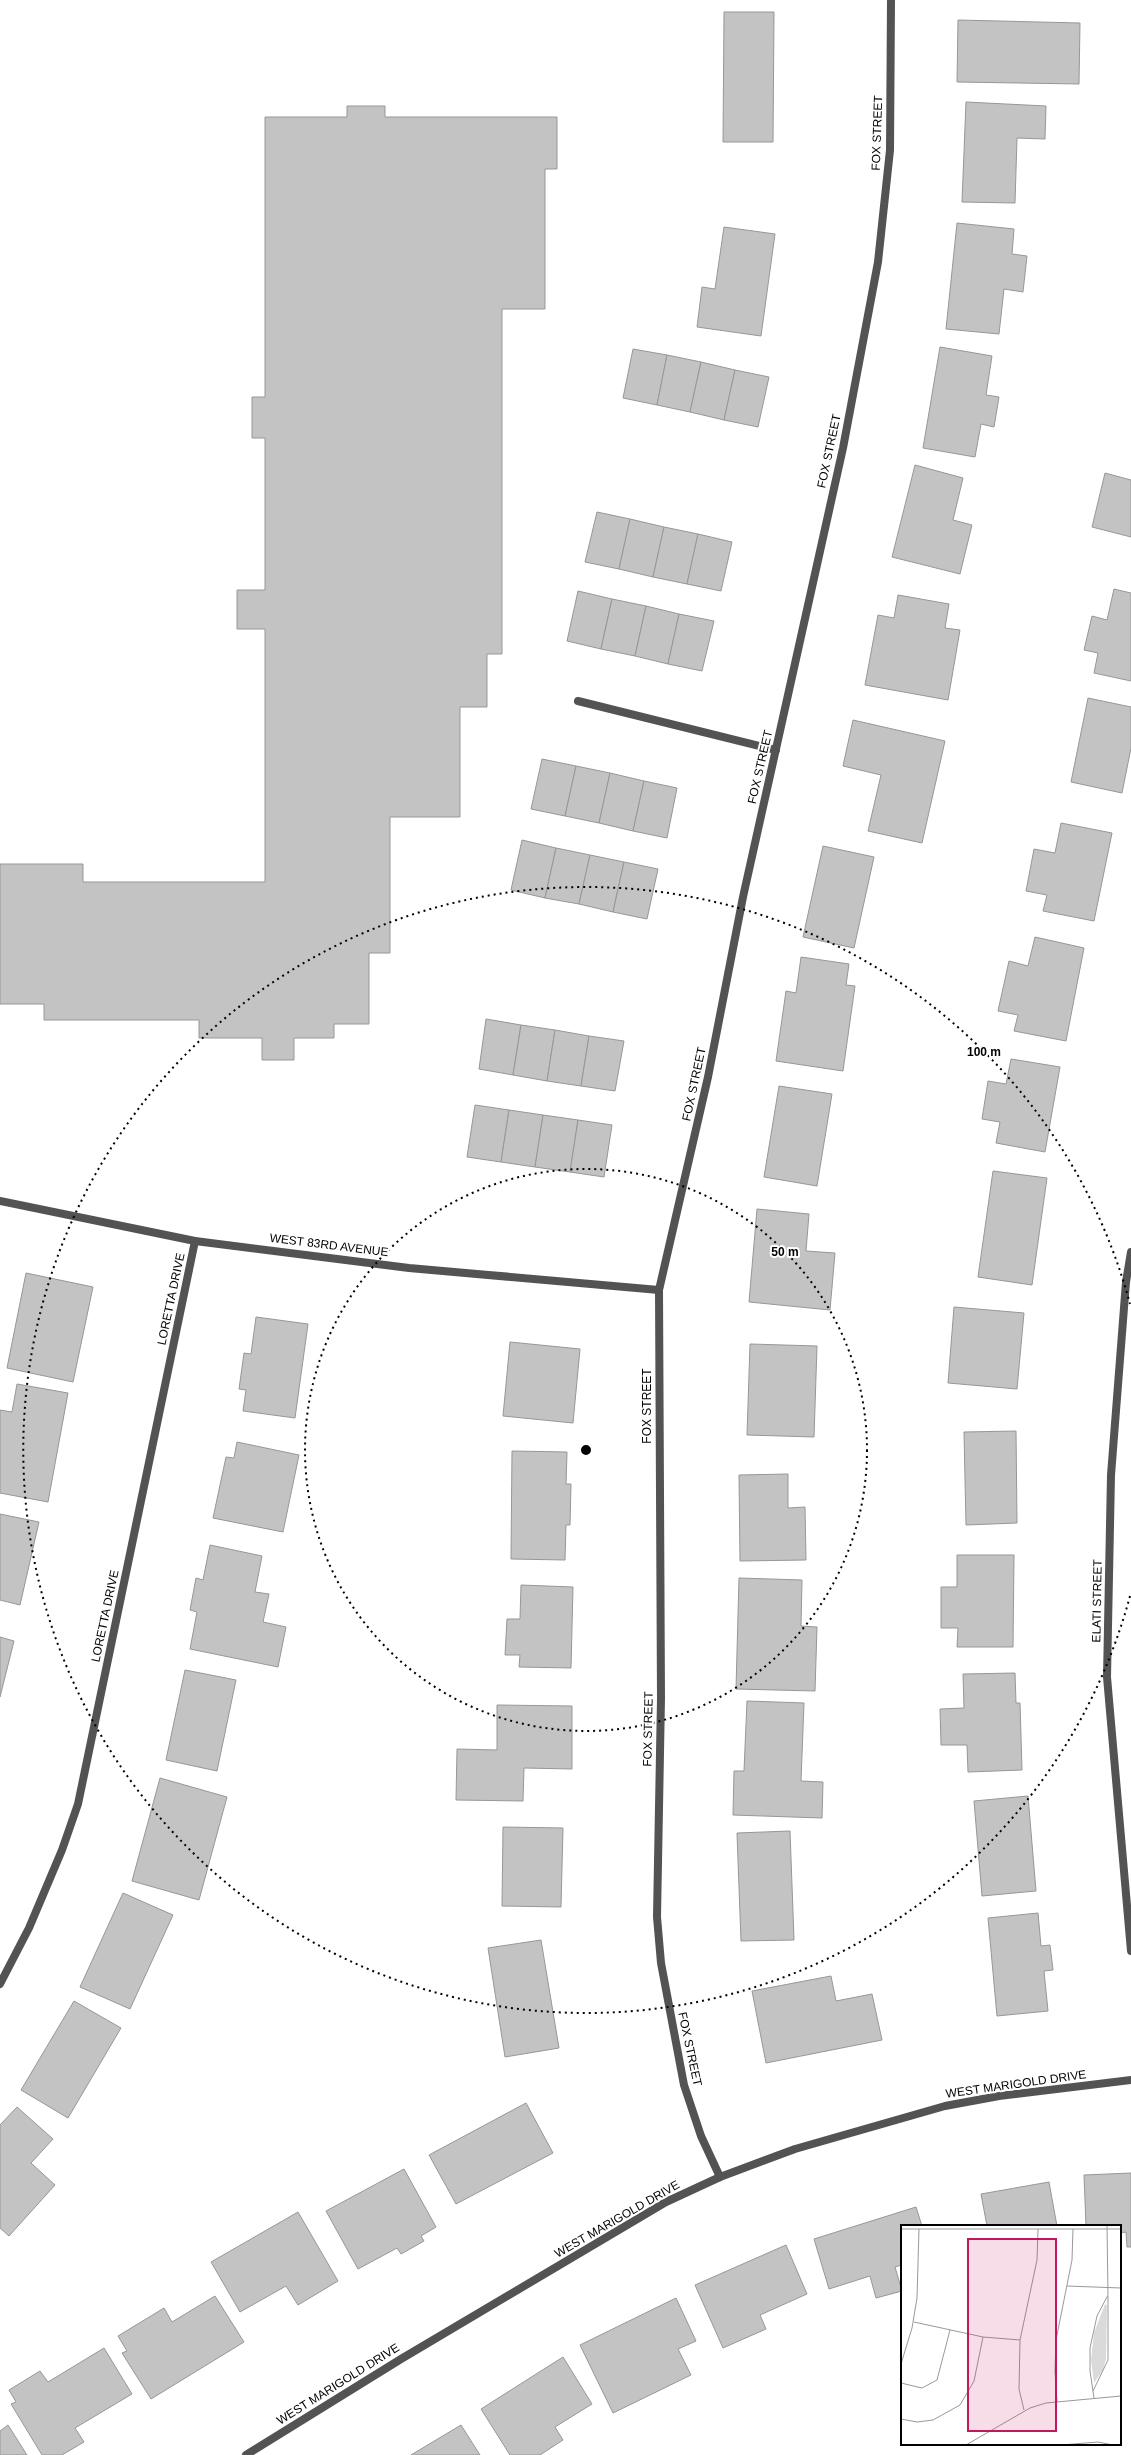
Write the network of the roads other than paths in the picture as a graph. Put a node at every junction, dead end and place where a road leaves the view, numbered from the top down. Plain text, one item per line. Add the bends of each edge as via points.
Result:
1 (891, 0) edge
2 (578, 701) dead end
3 (776, 750) junction
4 (0, 1201) edge
5 (195, 1240) junction
6 (1131, 1252) edge
7 (659, 1290) junction
8 (1131, 1950) edge
9 (0, 1984) edge
10 (1131, 2080) edge
11 (720, 2178) junction
12 (246, 2455) edge

1 - 3 street, FOX STREET via 890,150 878,262 843,448
2 - 3 street
3 - 7 street, FOX STREET via 743,897 708,1077
4 - 5 street, WEST 83RD AVENUE
5 - 7 street, WEST 83RD AVENUE via 409,1268
5 - 9 street, LORETTA DRIVE via 78,1804 62,1850 29,1928
6 - 8 street, ELATI STREET via 1126,1282 1111,1475 1107,1677
7 - 11 street, FOX STREET via 661,1698 657,1917 661,1963 684,2085 700,2136
10 - 11 street, WEST MARIGOLD DRIVE via 999,2096 945,2106 795,2149
11 - 12 street, WEST MARIGOLD DRIVE via 666,2202 401,2359

